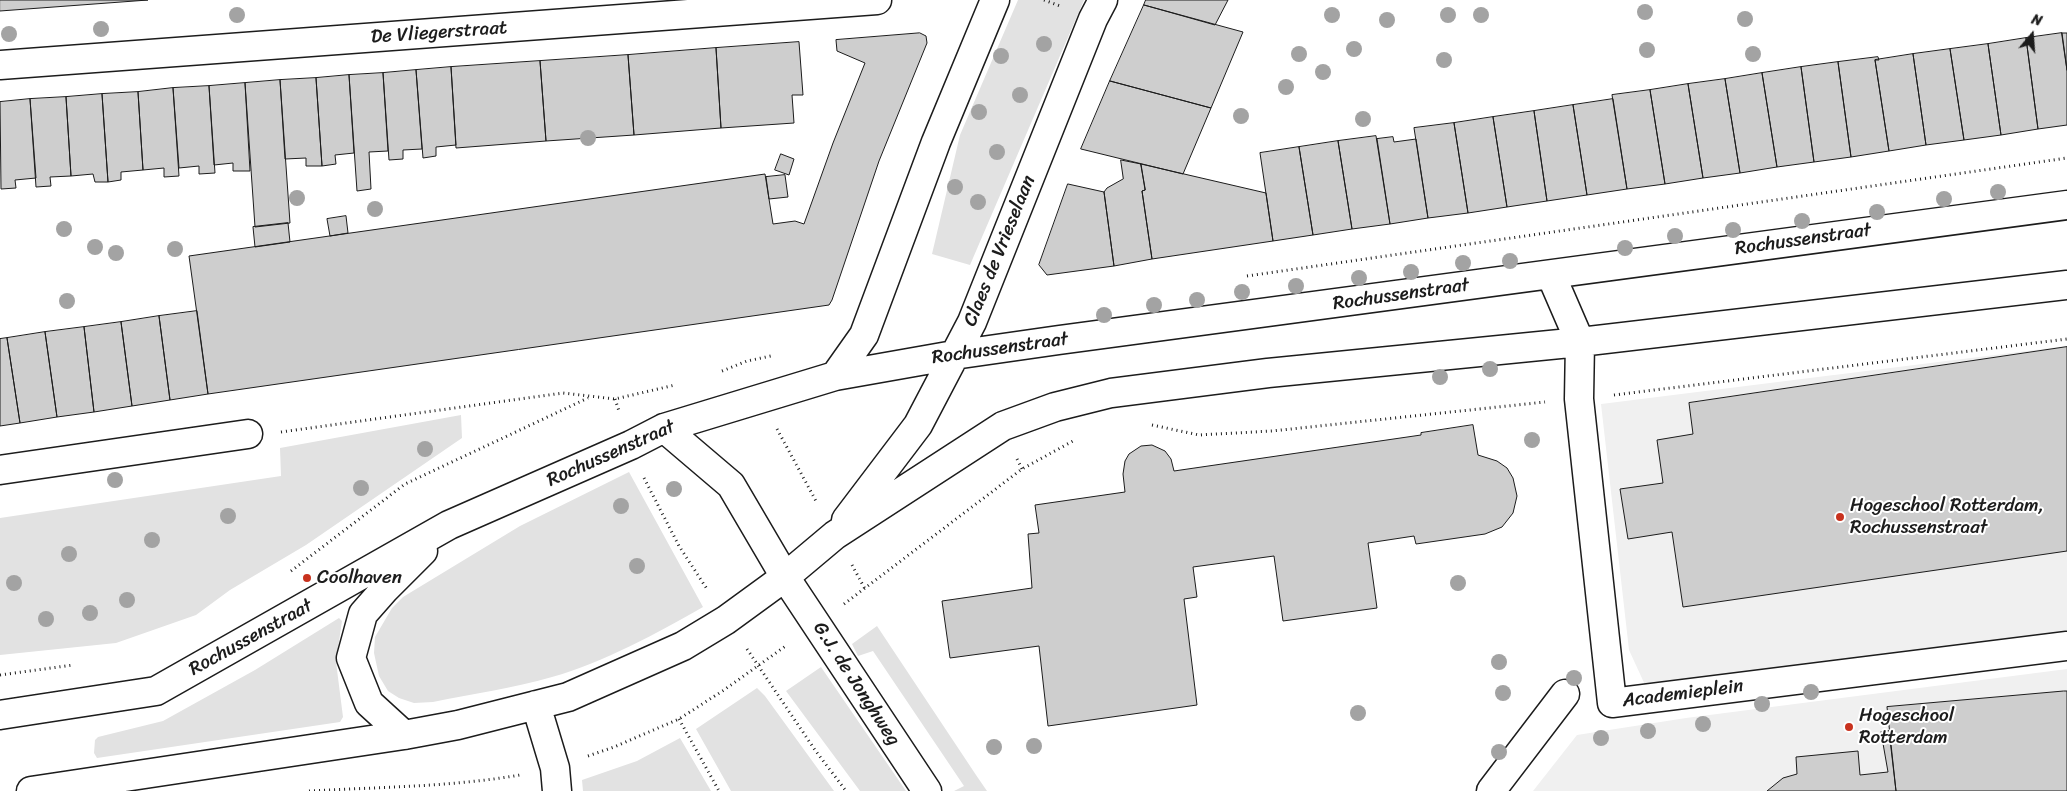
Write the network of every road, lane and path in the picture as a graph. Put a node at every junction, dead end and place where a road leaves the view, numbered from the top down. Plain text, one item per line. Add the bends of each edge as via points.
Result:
1 (877, 0) edge
2 (995, 0) edge
3 (1103, 0) edge
4 (0, 65) edge
5 (2067, 204) edge
6 (1551, 275) junction
7 (2067, 285) edge
8 (2067, 339) edge
9 (1580, 342) junction
10 (954, 355) junction
11 (746, 361) dead end
12 (835, 376) junction
13 (682, 383) dead end
14 (589, 397) junction
15 (760, 397) junction
16 (1579, 399) junction
17 (615, 400) junction
18 (1151, 425) dead end
19 (664, 428) junction
20 (248, 434) joint
21 (1080, 438) dead end
22 (631, 445) junction
23 (0, 470) edge
24 (450, 525) junction
25 (835, 535) junction
26 (286, 574) dead end
27 (785, 578) junction
28 (865, 589) junction
29 (726, 620) junction
30 (816, 624) junction
31 (2067, 646) edge
32 (77, 665) dead end
33 (759, 665) junction
34 (0, 675) edge
35 (1565, 694) dead end
36 (536, 705) junction
37 (0, 715) edge
38 (679, 719) dead end
39 (404, 735) junction
40 (32, 791) edge
41 (557, 791) edge
42 (719, 791) edge
43 (846, 791) edge
44 (927, 791) edge
45 (1491, 791) edge

1 - 4 street, De Vliegerstraat
2 - 12 street via 936,142 864,335
3 - 10 street, Claes de Vrieselaan via 975,315
5 - 6 street, Rochussenstraat
6 - 9 street, Academieplein
6 - 10 street, Rochussenstraat
7 - 9 street
8 - 16 path
9 - 16 street, Academieplein
9 - 25 street via 1258,374 1111,392 1055,406 1003,426
10 - 12 street, Rochussenstraat
10 - 25 street, Claes de Vrieselaan via 918,425
11 - 15 path
12 - 15 street, Rochussenstraat
13 - 17 path
14 - 17 path
14 - 20 path via 563,392
14 - 26 path, Rochussenstraat via 405,484
15 - 19 street, Rochussenstraat
15 - 25 path
16 - 18 path via 1254,432 1199,435
16 - 31 street, Academieplein via 1612,703
17 - 22 path
19 - 22 street, Rochussenstraat
19 - 27 street, G.J. de Jonghweg via 731,485
20 - 23 street
21 - 28 path via 1022,470
22 - 24 street, Rochussenstraat
22 - 29 path via 664,520
24 - 37 street, Rochussenstraat via 156,691
24 - 39 street via 363,614 351,658 370,703
25 - 27 street
25 - 28 path
27 - 29 street
27 - 30 street, G.J. de Jonghweg
28 - 30 path
29 - 33 path
29 - 36 street via 683,646 568,697
30 - 33 path
30 - 44 street, G.J. de Jonghweg
32 - 34 path
33 - 43 path
35 - 45 street
36 - 39 street
36 - 41 street via 555,768
38 - 42 path
39 - 40 street

